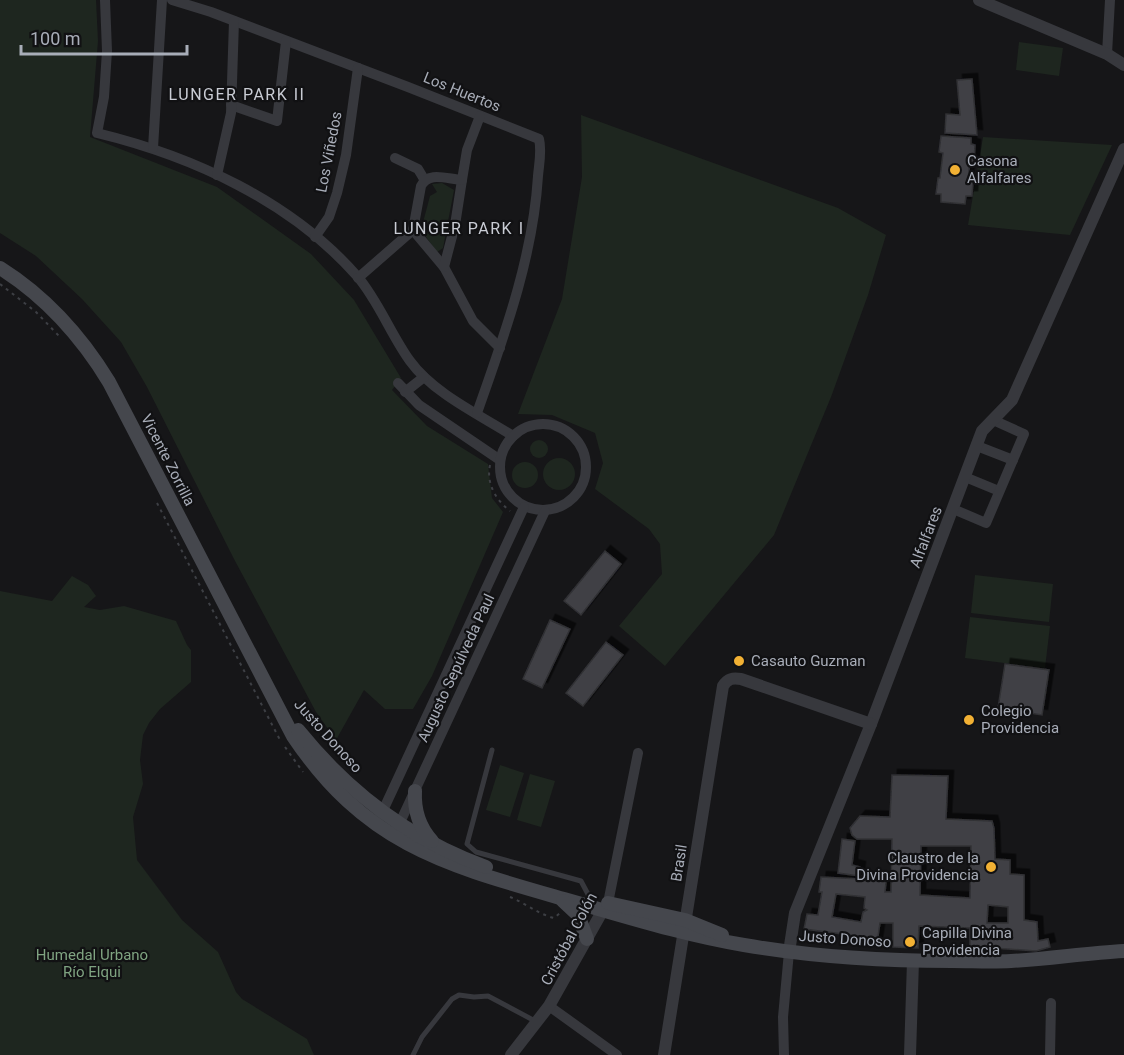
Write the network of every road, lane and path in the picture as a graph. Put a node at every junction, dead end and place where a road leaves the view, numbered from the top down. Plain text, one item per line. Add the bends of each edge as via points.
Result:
1 (105, 0) edge
2 (162, 0) edge
3 (172, 0) edge
4 (979, 0) edge
5 (1110, 0) edge
6 (234, 21) junction
7 (286, 41) junction
8 (1107, 54) junction
9 (1124, 65) edge
10 (358, 68) junction
11 (231, 105) junction
12 (480, 116) junction
13 (153, 148) junction
14 (1124, 149) edge
15 (395, 158) dead end
16 (1121, 158) edge
17 (217, 175) junction
18 (424, 180) junction
19 (462, 180) junction
20 (413, 230) junction
21 (315, 237) junction
22 (444, 267) junction
23 (0, 268) edge
24 (358, 278) junction
25 (500, 348) junction
26 (424, 377) junction
27 (477, 413) junction
28 (993, 420) junction
29 (513, 436) junction
30 (977, 446) junction
31 (1013, 460) junction
32 (496, 461) junction
33 (965, 477) junction
34 (999, 491) junction
35 (524, 507) junction
36 (953, 509) junction
37 (545, 511) junction
38 (511, 512) dead end
39 (271, 695) joint
40 (424, 723) junction
41 (871, 724) junction
42 (443, 731) junction
43 (492, 750) dead end
44 (638, 753) dead end
45 (415, 791) junction
46 (379, 819) junction
47 (397, 830) junction
48 (438, 847) junction
49 (550, 895) junction
50 (590, 898) junction
51 (606, 907) junction
52 (685, 926) junction
53 (587, 939) junction
54 (1124, 951) edge
55 (789, 952) junction
56 (913, 961) junction
57 (1052, 1003) dead end
58 (549, 1006) junction
59 (536, 1022) junction
60 (413, 1055) edge
61 (511, 1055) edge
62 (617, 1055) edge
63 (664, 1055) edge
64 (783, 1055) edge
65 (910, 1055) edge
66 (1050, 1055) edge

1 - 13 street via 107,51 97,133
2 - 13 street
3 - 6 street, Los Huertos
4 - 8 street
5 - 8 street
6 - 7 street, Los Huertos
6 - 11 street
7 - 10 street, Los Huertos
7 - 11 street via 277,121
8 - 9 street
10 - 12 street, Los Huertos
10 - 21 street, Los Viñedos via 338,193 329,217
11 - 17 street
12 - 19 street via 467,150
12 - 25 street, Los Huertos via 536,137 540,144 532,228
13 - 17 street
14 - 16 street, Alfalfares
15 - 18 street via 418,169
16 - 28 street, Alfalfares via 1012,400
17 - 21 street via 268,203
18 - 19 street via 428,176
18 - 20 street
19 - 22 street
20 - 22 street
20 - 24 street
21 - 24 street
22 - 25 street via 473,321
23 - 39 main road, Vicente Zorrilla via 59,315 98,364
24 - 26 street
25 - 27 street, Los Huertos
26 - 27 street
26 - 32 street via 402,387
27 - 29 street
28 - 30 street, Alfalfares via 982,432
28 - 31 street via 1024,434
29 - 32 street
29 - 37 street via 524,428 550,424 576,437 583,451 585,481 578,494 567,504
30 - 31 street
30 - 33 street, Alfalfares
31 - 34 street
32 - 35 street via 511,498
32 - 38 path via 489,471 491,486 497,501
33 - 34 street
33 - 36 street, Alfalfares
34 - 36 street via 986,523
35 - 37 street
35 - 40 street, Augusto Sepúlveda Paul
36 - 41 street, Alfalfares
37 - 42 street, Augusto Sepúlveda Paul
39 - 46 main road, Justo Donoso
40 - 42 street
40 - 46 street, Augusto Sepúlveda Paul
41 - 52 street, Brasil via 741,679 730,679 723,686
41 - 55 street, Alfalfares via 795,913
42 - 45 street, Augusto Sepúlveda Paul
43 - 50 lane via 467,844 476,852 581,881
44 - 51 street, Cristóbal Colón
45 - 47 street, Augusto Sepúlveda Paul
45 - 48 main road via 420,822
46 - 47 main road, Justo Donoso
47 - 48 main road, Justo Donoso
47 - 49 main road, Justo Donoso via 444,862
48 - 50 main road, Justo Donoso via 494,870
49 - 51 main road, Justo Donoso
49 - 53 main road via 573,910
50 - 51 main road, Justo Donoso
51 - 52 main road, Justo Donoso
51 - 53 street, Cristóbal Colón
52 - 55 main road, Justo Donoso via 704,926 743,945
52 - 63 street, Brasil
53 - 58 street, Cristóbal Colón
54 - 56 main road, Justo Donoso via 1010,961
55 - 56 main road, Justo Donoso
55 - 64 street
56 - 65 street
57 - 66 street
58 - 59 street, Cristóbal Colón
58 - 62 street
59 - 60 lane via 488,996 459,995 428,1030
59 - 61 street, Cristóbal Colón

